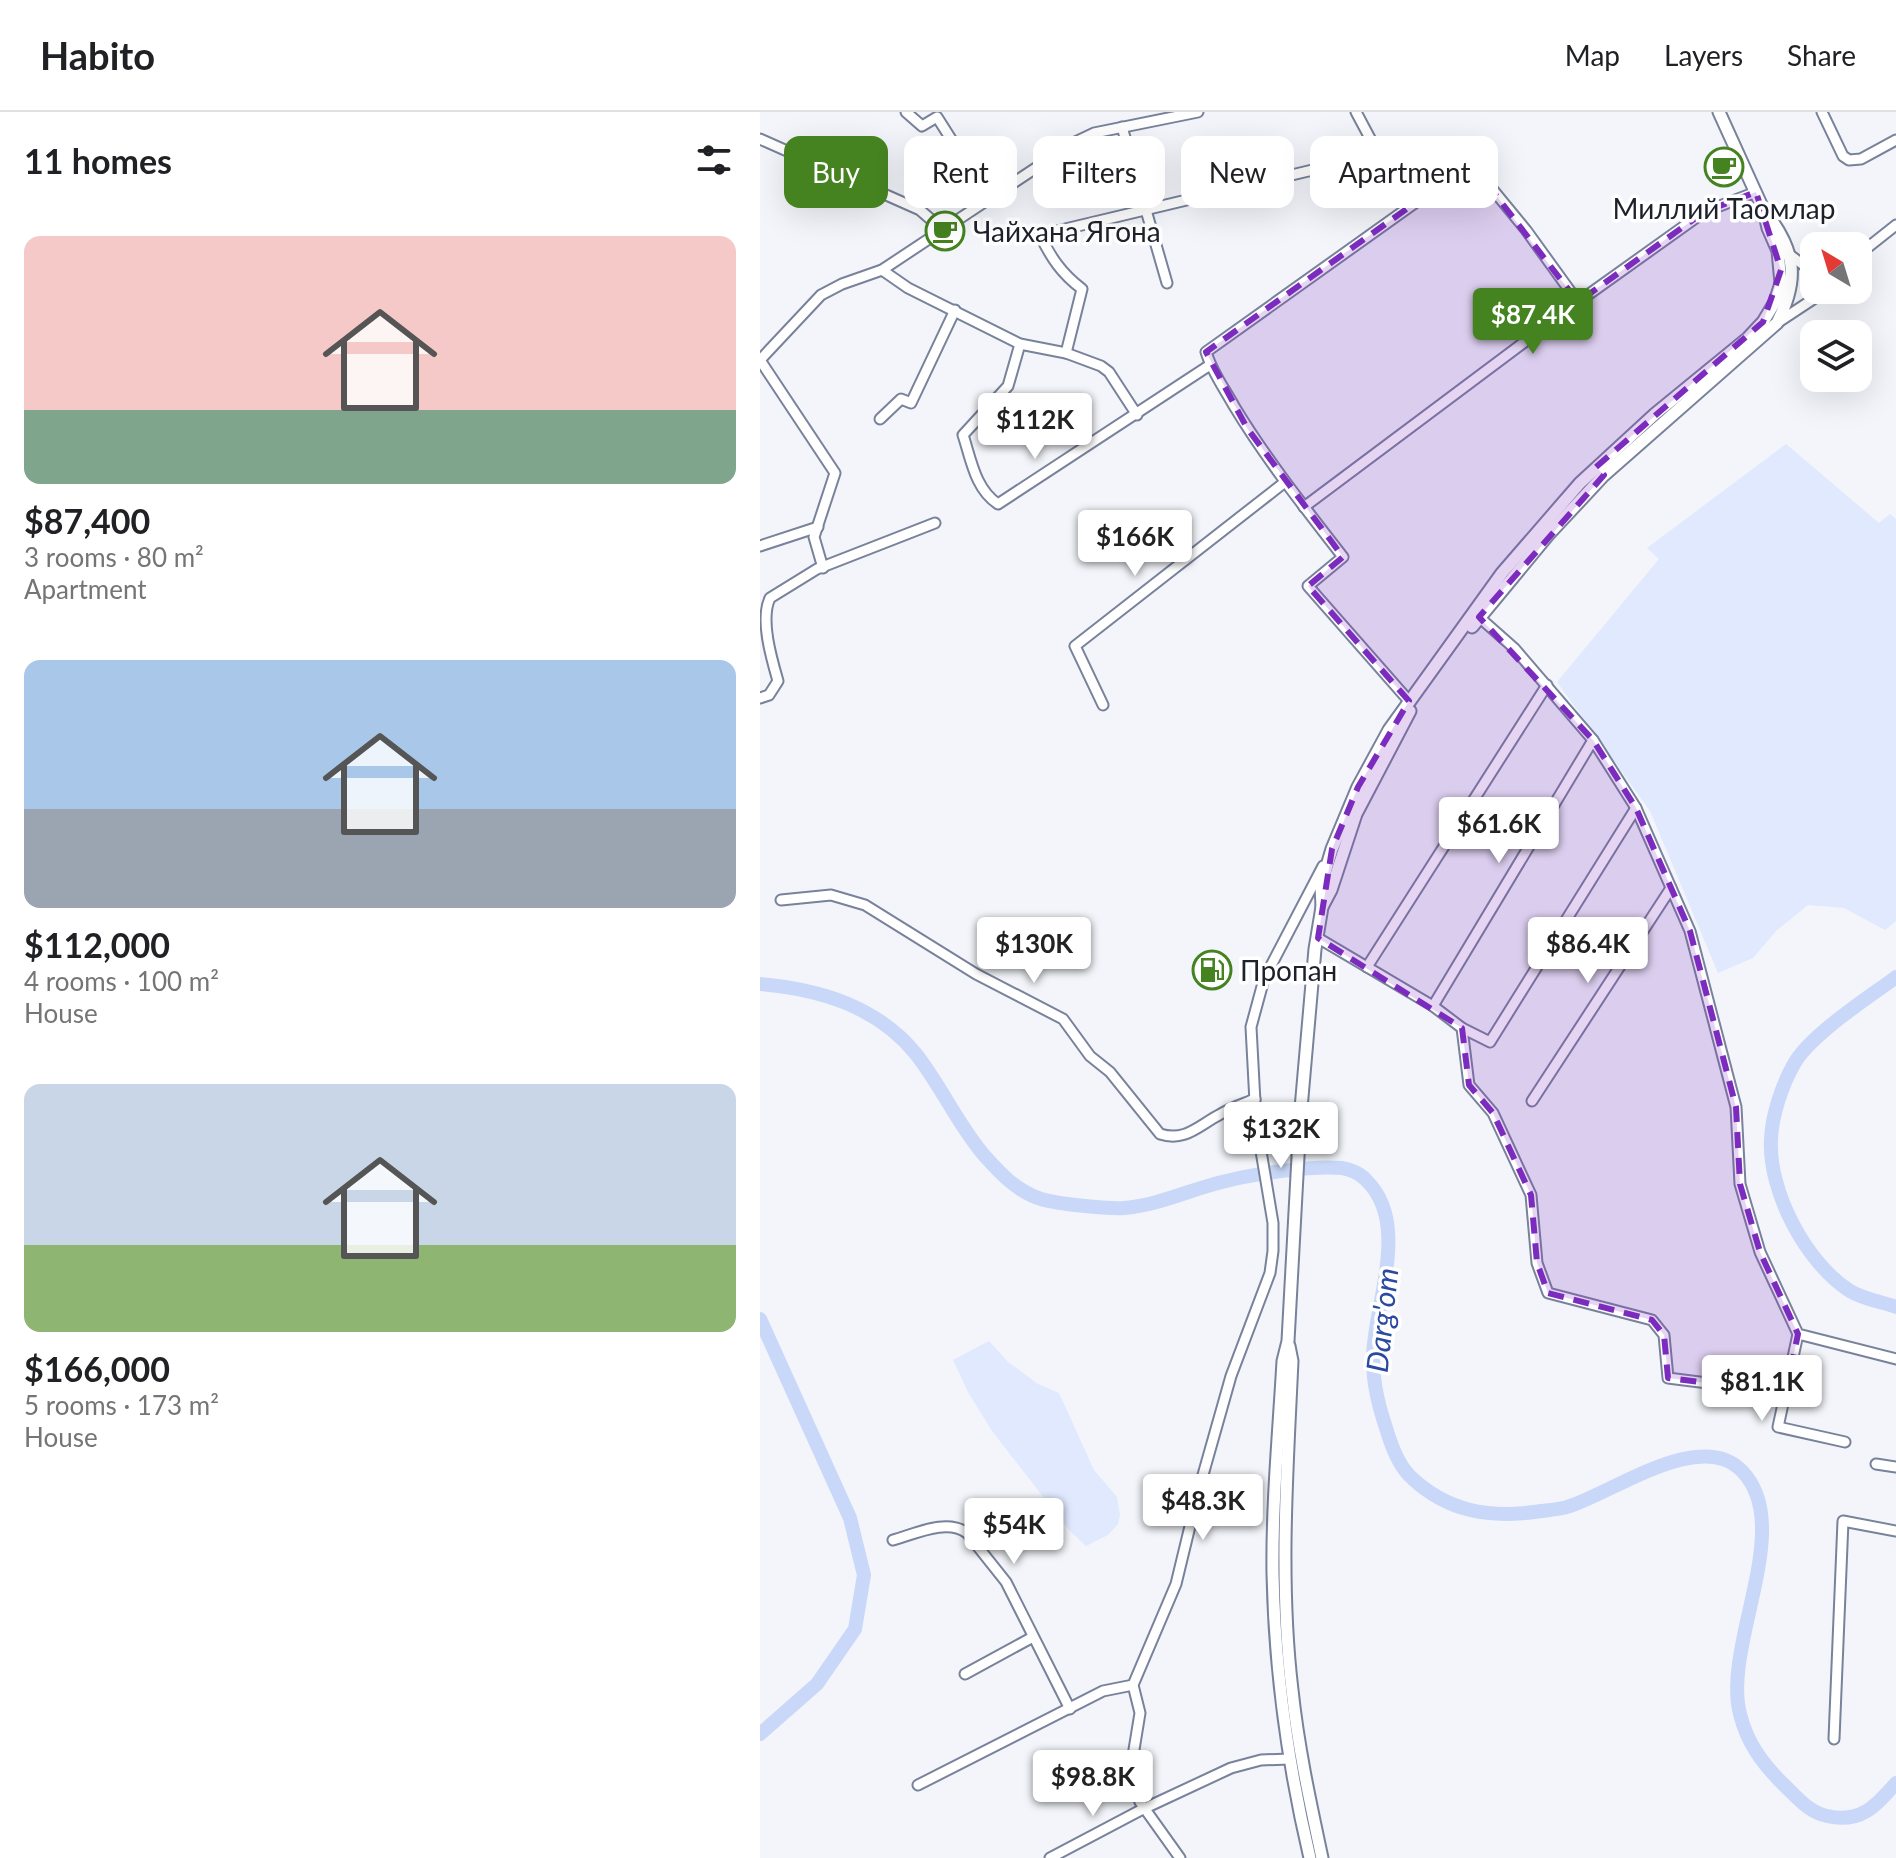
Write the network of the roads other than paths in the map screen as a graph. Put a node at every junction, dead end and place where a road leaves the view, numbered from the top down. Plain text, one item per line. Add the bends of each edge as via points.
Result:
1 (906, 112) edge
2 (1198, 112) edge
3 (1356, 112) edge
4 (1719, 112) edge
5 (1822, 112) edge
6 (940, 115) edge
7 (1122, 127) junction
8 (952, 136) edge
9 (1125, 136) edge
10 (760, 139) edge
11 (1896, 140) edge
12 (1017, 180) edge
13 (1756, 192) junction
14 (1165, 203) edge
15 (976, 208) edge
16 (1145, 208) joint
17 (1764, 211) junction
18 (1896, 225) edge
19 (943, 230) junction
20 (1872, 244) edge
21 (1790, 255) junction
22 (1800, 262) edge
23 (882, 270) junction
24 (1167, 283) dead end
25 (1578, 302) junction
26 (1806, 304) edge
27 (955, 310) junction
28 (1777, 323) junction
29 (1020, 344) junction
30 (1066, 353) junction
31 (760, 360) edge
32 (1210, 365) junction
33 (1137, 415) junction
34 (880, 419) dead end
35 (1600, 471) junction
36 (1285, 482) junction
37 (1304, 507) junction
38 (935, 523) dead end
39 (818, 527) junction
40 (760, 546) edge
41 (823, 568) junction
42 (1479, 617) junction
43 (1547, 685) junction
44 (760, 698) edge
45 (1409, 701) junction
46 (1103, 705) dead end
47 (1593, 740) junction
48 (1636, 808) junction
49 (1332, 849) junction
50 (1671, 888) junction
51 (781, 900) dead end
52 (1322, 907) junction
53 (1318, 938) junction
54 (1367, 967) junction
55 (1433, 1006) junction
56 (1462, 1028) junction
57 (1255, 1099) junction
58 (1532, 1101) dead end
59 (1798, 1334) junction
60 (1288, 1341) junction
61 (1896, 1359) edge
62 (1786, 1393) junction
63 (1845, 1442) dead end
64 (1876, 1464) dead end
65 (1896, 1467) edge
66 (1896, 1531) edge
67 (893, 1540) dead end
68 (1033, 1637) junction
69 (965, 1674) dead end
70 (1133, 1685) junction
71 (1070, 1709) junction
72 (1834, 1739) dead end
73 (1290, 1759) junction
74 (918, 1785) dead end
75 (1147, 1809) junction
76 (1050, 1858) edge
77 (1180, 1858) edge
78 (1310, 1858) edge
79 (1322, 1858) edge

1 - 6 street via 922,126
2 - 7 street
3 - 14 street via 1372,142 1321,168
4 - 13 main road
5 - 11 street via 1849,160
6 - 8 street
7 - 9 street
7 - 12 street via 1084,136
10 - 19 street via 920,210
13 - 17 main road
13 - 25 street via 1704,212
15 - 19 street
16 - 24 street
16 - 30 street via 1040,235 1055,264 1082,289
17 - 21 main road
17 - 35 main road via 1778,251 1781,283 1763,322 1655,414
18 - 20 street
19 - 23 street
21 - 22 street
21 - 28 main road via 1791,290
23 - 27 street
23 - 31 street via 821,295
25 - 32 street via 1471,163 1206,352
25 - 37 street
26 - 28 street
27 - 29 street
27 - 34 street via 911,403 901,399
28 - 35 main road
29 - 30 street
29 - 33 street via 1008,386 963,435 976,478 998,504
30 - 33 street via 1109,372
31 - 39 street via 835,473
32 - 33 street
32 - 36 street
35 - 42 main road
35 - 45 main road via 1580,483 1502,573
36 - 37 street
36 - 46 street via 1075,646
37 - 45 street via 1343,557 1308,586
38 - 41 street
39 - 40 street
39 - 41 street via 814,537
41 - 44 street via 765,604 761,620 778,681
42 - 43 street
42 - 52 main road via 1415,701 1391,744 1356,814
43 - 47 street
43 - 54 street
45 - 49 main road via 1358,787
47 - 48 street
47 - 55 street
48 - 50 street
48 - 56 street via 1490,1042
49 - 52 main road via 1321,886
49 - 57 street via 1264,979 1251,1027
50 - 58 street
50 - 59 street via 1690,931 1736,1107 1740,1184 1760,1252
51 - 57 street via 831,895 865,905 976,974 1063,1019 1160,1134 1184,1136
52 - 53 main road
53 - 54 street
53 - 60 main road via 1300,1120
54 - 55 street
55 - 56 street
56 - 62 street via 1469,1085 1493,1113 1531,1195 1537,1263 1548,1293 1652,1320 1664,1335 1668,1378
57 - 70 street via 1273,1223 1268,1282 1231,1376 1176,1584
59 - 61 street
59 - 62 street
60 - 73 main road via 1273,1573
60 - 79 main road via 1292,1361 1287,1629 1303,1769
62 - 63 street via 1778,1427
64 - 65 street
66 - 72 street via 1843,1521
67 - 68 street via 935,1528 960,1528 1006,1582
68 - 69 street
68 - 71 street
70 - 71 street via 1103,1691
70 - 75 street via 1140,1713 1130,1774
71 - 74 street
73 - 75 street via 1231,1768
73 - 78 main road
75 - 76 street
75 - 77 street

